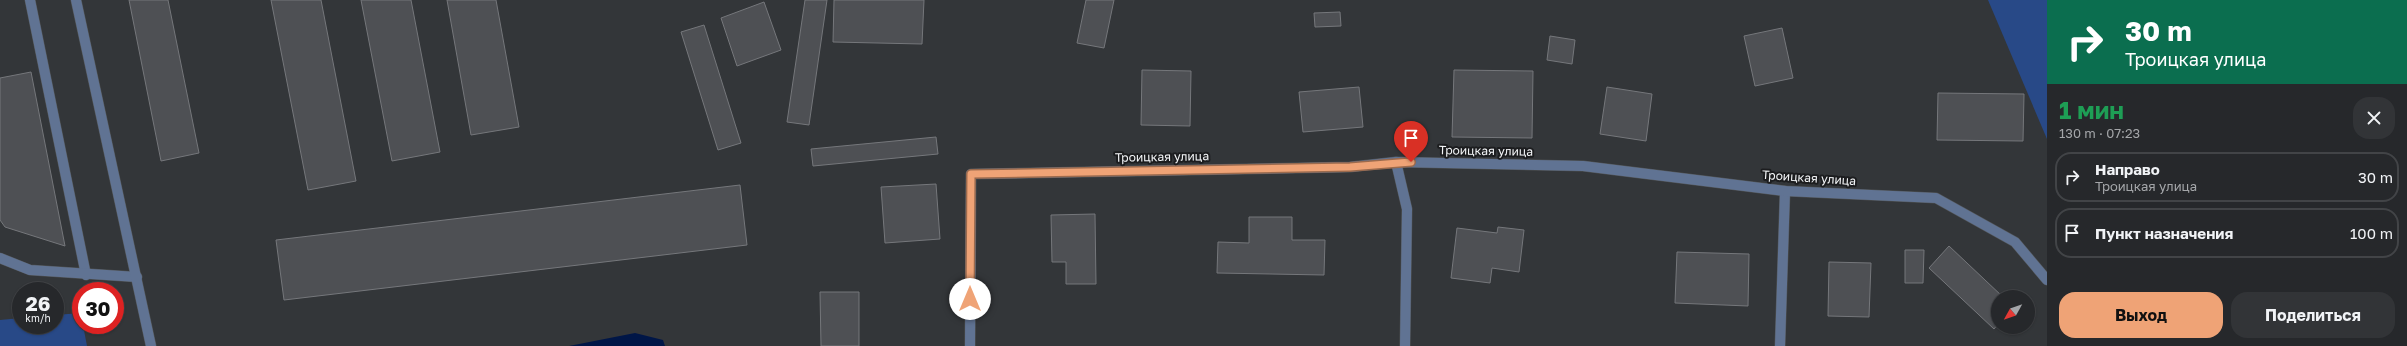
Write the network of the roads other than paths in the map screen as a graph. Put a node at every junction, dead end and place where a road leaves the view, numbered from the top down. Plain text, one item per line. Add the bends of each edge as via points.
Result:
1 (30, 0) edge
2 (76, 0) edge
3 (1396, 162) junction
4 (1785, 191) junction
5 (0, 258) edge
6 (86, 275) junction
7 (137, 277) junction
8 (2047, 280) edge
9 (151, 346) edge
10 (970, 346) edge
11 (1405, 346) edge
12 (1780, 346) edge

1 - 6 street
2 - 7 street
3 - 4 street, Троицкая улица via 1583,166
3 - 10 street, Троицкая улица via 1350,167 971,174
3 - 11 street via 1407,209
4 - 8 street, Троицкая улица via 1936,198 2015,242
4 - 12 street
5 - 6 street via 30,270
6 - 7 street
7 - 9 street

